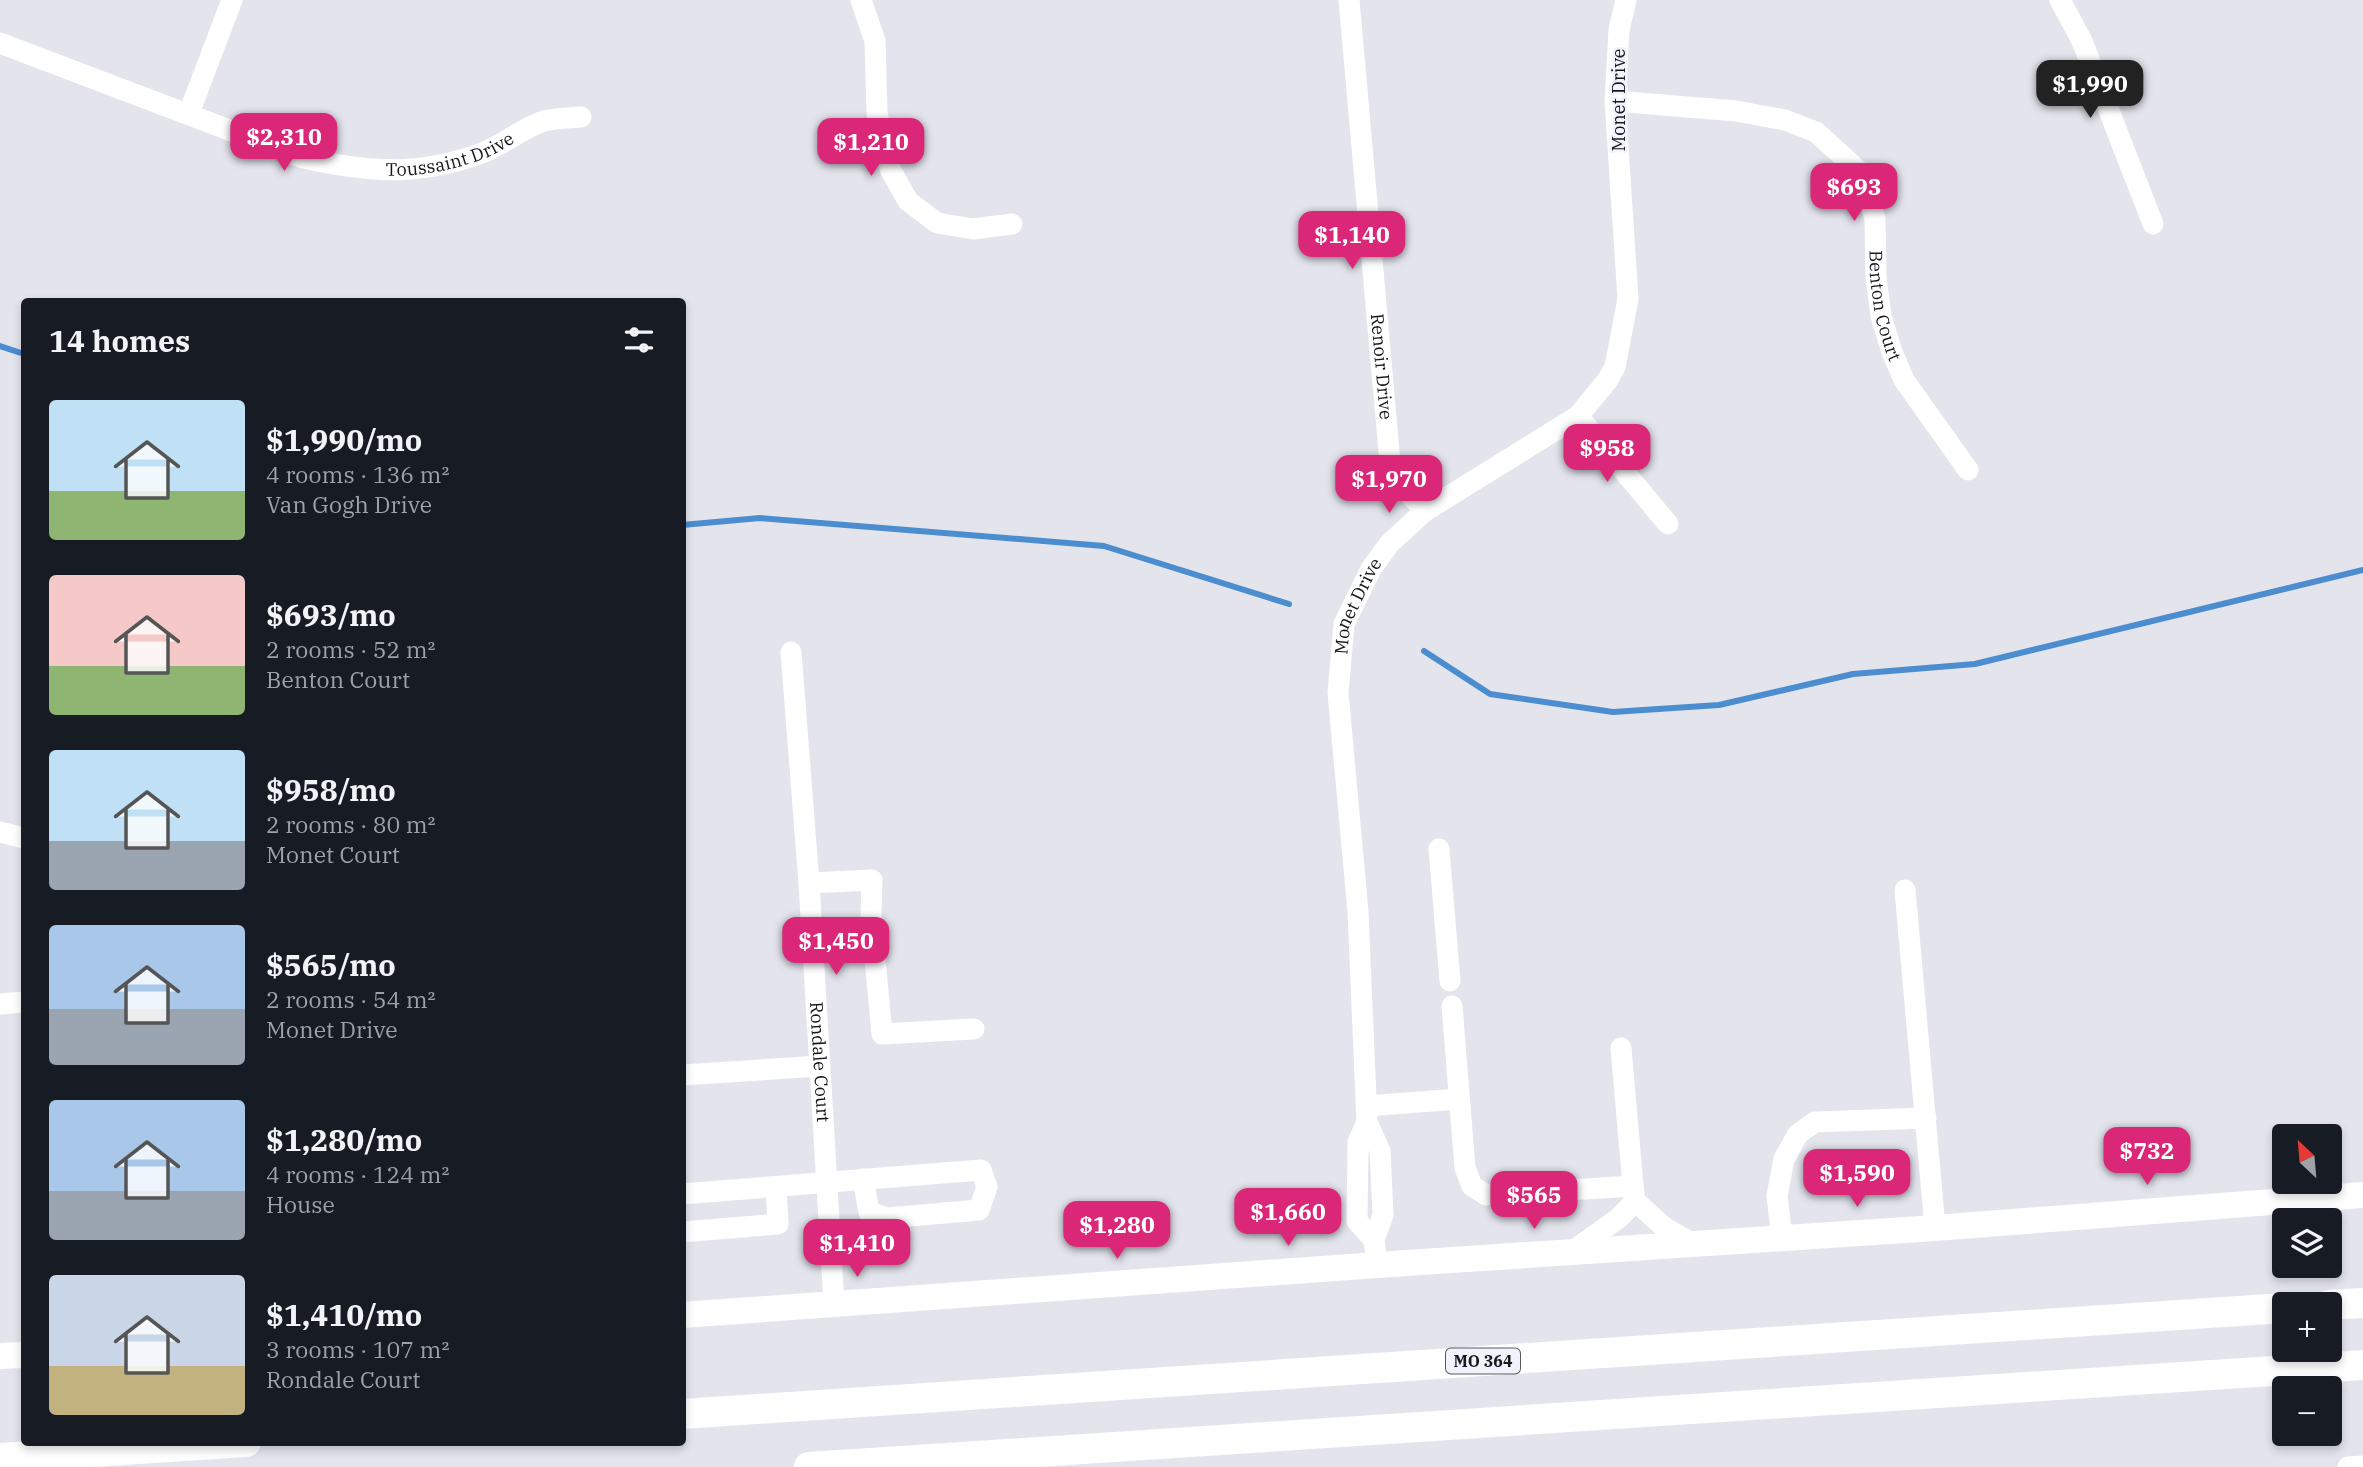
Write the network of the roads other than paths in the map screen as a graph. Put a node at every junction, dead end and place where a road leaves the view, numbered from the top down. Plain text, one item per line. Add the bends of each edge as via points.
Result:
1 (232, 0) edge
2 (861, 0) edge
3 (1349, 0) edge
4 (1626, 0) edge
5 (2060, 0) edge
6 (0, 43) edge
7 (1615, 101) junction
8 (189, 113) junction
9 (581, 117) dead end
10 (2153, 224) dead end
11 (1012, 225) dead end
12 (1578, 416) junction
13 (1968, 470) dead end
14 (1424, 511) junction
15 (1668, 524) dead end
16 (791, 653) dead end
17 (0, 832) edge
18 (21, 837) edge
19 (1438, 849) dead end
20 (809, 883) junction
21 (1905, 890) dead end
22 (1450, 981) dead end
23 (21, 1002) edge
24 (0, 1004) edge
25 (1452, 1006) dead end
26 (974, 1029) dead end
27 (1621, 1048) dead end
28 (820, 1066) junction
29 (686, 1075) edge
30 (1459, 1100) junction
31 (1366, 1114) junction
32 (1926, 1118) junction
33 (863, 1178) junction
34 (827, 1183) junction
35 (775, 1186) junction
36 (686, 1194) edge
37 (1634, 1194) junction
38 (2363, 1195) edge
39 (1935, 1228) junction
40 (686, 1232) edge
41 (1782, 1238) junction
42 (1693, 1244) junction
43 (1571, 1252) junction
44 (1376, 1253) junction
45 (2363, 1303) edge
46 (834, 1304) junction
47 (2342, 1304) edge
48 (2272, 1309) edge
49 (686, 1315) edge
50 (21, 1355) edge
51 (0, 1356) edge
52 (2363, 1365) edge
53 (686, 1414) edge
54 (184, 1446) edge
55 (0, 1458) edge
56 (2363, 1466) edge
57 (809, 1467) edge
58 (2348, 1467) edge

1 - 8 street
2 - 11 street via 875,41 877,113 890,169 908,201 937,223 973,229
3 - 14 street, Renoir Drive via 1391,474
4 - 7 street, Monet Drive via 1619,30
5 - 10 street via 2082,41
6 - 8 street, Toussaint Drive
7 - 12 street, Monet Drive via 1629,299 1615,366
7 - 13 street, Benton Court via 1736,111 1785,120 1816,132 1861,173 1875,219 1876,277 1892,352 1905,380
8 - 9 street, Toussaint Drive via 303,158 382,171 450,164 485,152 543,121
12 - 14 street, Monet Drive
12 - 15 street
14 - 31 street, Monet Drive via 1382,553 1344,624 1338,693 1358,912
16 - 20 street, Rondale Court
17 - 18 street
19 - 22 street
20 - 26 street via 872,880 882,1034
20 - 28 street, Rondale Court
21 - 32 street
23 - 24 street
25 - 30 street
27 - 37 street
28 - 29 street
28 - 34 street, Rondale Court
30 - 31 street
30 - 37 street via 1465,1168 1472,1186 1486,1195
31 - 44 street, Monet Drive via 1358,1142 1357,1221
32 - 39 street
32 - 41 street via 1815,1122 1798,1134 1784,1159 1777,1196
33 - 33 street via 869,1212 887,1218 979,1210 987,1187 981,1170
33 - 34 street
34 - 35 street
34 - 46 street, Rondale Court
35 - 36 street
35 - 40 street via 778,1224
37 - 42 street via 1664,1227
37 - 43 street via 1619,1218
38 - 39 main road
39 - 41 main road
41 - 42 main road
42 - 43 main road
43 - 44 main road
44 - 46 main road
45 - 47 highway
46 - 49 main road
48 - 53 highway, MO 364
50 - 51 main road
52 - 57 highway
54 - 55 highway
56 - 58 street

